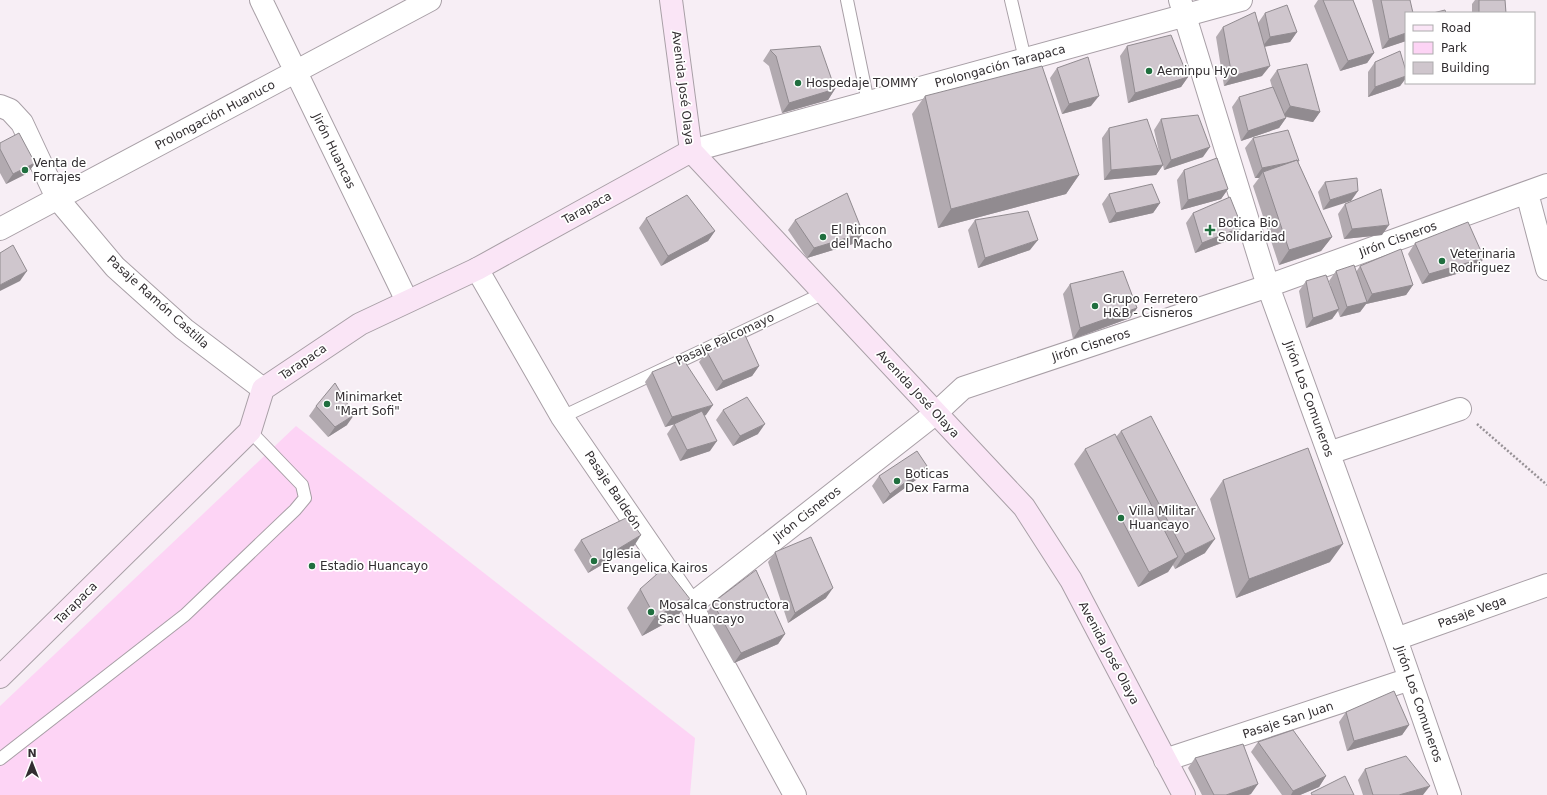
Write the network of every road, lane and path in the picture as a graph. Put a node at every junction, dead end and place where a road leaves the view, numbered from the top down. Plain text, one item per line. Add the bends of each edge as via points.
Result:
1 (260, 0) edge
2 (430, 0) edge
3 (672, 0) edge
4 (847, 0) edge
5 (1011, 0) edge
6 (1241, 0) edge
7 (1182, 8) edge
8 (1025, 59) junction
9 (296, 72) junction
10 (868, 102) junction
11 (0, 106) edge
12 (691, 151) junction
13 (1547, 185) edge
14 (1527, 193) junction
15 (57, 198) junction
16 (0, 229) edge
17 (477, 269) junction
18 (1547, 269) edge
19 (1268, 286) junction
20 (824, 293) junction
21 (407, 301) junction
22 (263, 390) junction
23 (1460, 409) joint
24 (936, 413) junction
25 (562, 417) junction
26 (250, 431) junction
27 (1329, 453) junction
28 (1547, 485) edge
29 (1547, 585) edge
30 (691, 605) junction
31 (1396, 639) junction
32 (0, 677) edge
33 (1410, 679) junction
34 (0, 759) edge
35 (1165, 760) junction
36 (795, 795) edge
37 (1184, 795) edge
38 (1450, 795) edge

1 - 9 street, Jirón Huancas
2 - 9 street, Prolongación Huanuco
3 - 12 street, Avenida José Olaya
4 - 10 lane
5 - 8 lane
6 - 7 street, Prolongación Tarapaca
7 - 8 street, Prolongación Tarapaca
7 - 19 street, Jirón Los Comuneros
8 - 10 street, Prolongación Tarapaca
9 - 15 street, Prolongación Huanuco
9 - 21 street, Jirón Huancas
10 - 12 street, Prolongación Tarapaca
11 - 15 street, Pasaje Ramón Castilla via 10,110 22,123
12 - 17 street, Tarapaca
12 - 20 street, Avenida José Olaya
13 - 14 street, Jirón Cisneros
14 - 18 street
14 - 19 street, Jirón Cisneros
15 - 16 street, Prolongación Huanuco
15 - 22 street, Pasaje Ramón Castilla via 115,267 184,329
17 - 21 street, Tarapaca
17 - 25 street, Pasaje Baldeón
19 - 24 street, Jirón Cisneros via 963,388
19 - 27 street, Jirón Los Comuneros
20 - 24 street, Avenida José Olaya
20 - 25 lane, Pasaje Palcomayo
21 - 22 street, Tarapaca via 360,324
22 - 26 street, Tarapaca
23 - 27 street
23 - 28 path
24 - 30 street, Jirón Cisneros
24 - 35 street, Avenida José Olaya via 1024,507 1071,580
25 - 30 street, Pasaje Baldeón
26 - 32 street, Tarapaca
26 - 34 lane via 302,485 305,498 185,615
27 - 31 street, Jirón Los Comuneros
29 - 31 street, Pasaje Vega
30 - 36 street, Pasaje Baldeón
31 - 33 street, Jirón Los Comuneros
33 - 35 street, Pasaje San Juan
33 - 38 street, Jirón Los Comuneros
35 - 37 street, Avenida José Olaya

